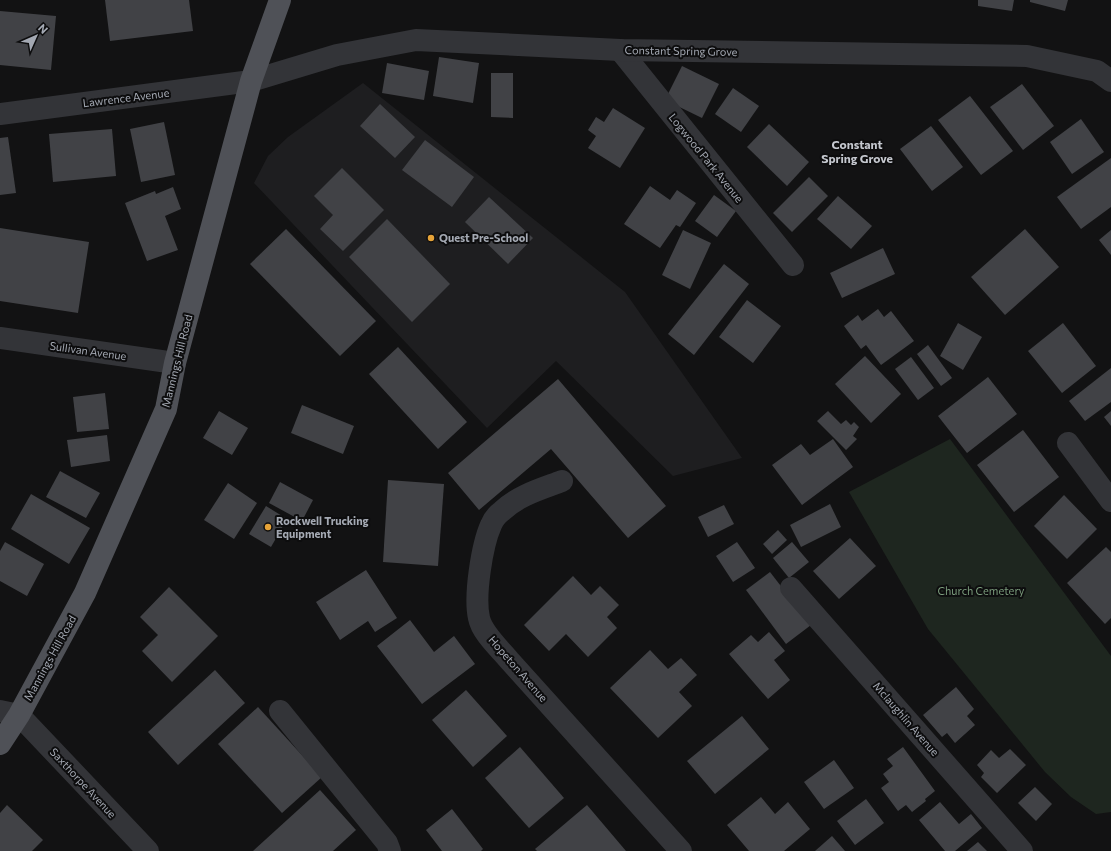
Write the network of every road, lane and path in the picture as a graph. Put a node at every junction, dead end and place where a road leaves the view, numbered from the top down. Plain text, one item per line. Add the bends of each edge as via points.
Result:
1 (280, 0) edge
2 (620, 50) junction
3 (251, 81) junction
4 (1111, 81) edge
5 (0, 114) edge
6 (793, 266) dead end
7 (0, 338) edge
8 (175, 363) junction
9 (1068, 444) dead end
10 (562, 481) dead end
11 (1111, 501) edge
12 (791, 588) dead end
13 (280, 711) dead end
14 (9, 713) edge
15 (0, 744) edge
16 (148, 851) edge
17 (390, 851) edge
18 (681, 851) edge
19 (1022, 851) edge

1 - 3 main road, Mannings Hill Road
2 - 3 street, Constant Spring Grove via 416,40 337,55
2 - 4 street, Constant Spring Grove via 1027,56 1097,71
2 - 6 street, Logwood Park Avenue
3 - 5 street, Lawrence Avenue
3 - 8 main road, Mannings Hill Road
7 - 8 street, Sullivan Avenue
8 - 14 main road, Mannings Hill Road via 166,409 85,593
9 - 11 street
10 - 18 street, Hopeton Avenue via 519,497 491,524 478,582 479,619 488,636
12 - 19 street, Mclaughlin Avenue
13 - 17 street via 387,843
14 - 15 main road, Mannings Hill Road
14 - 16 street, Saxthorpe Avenue

